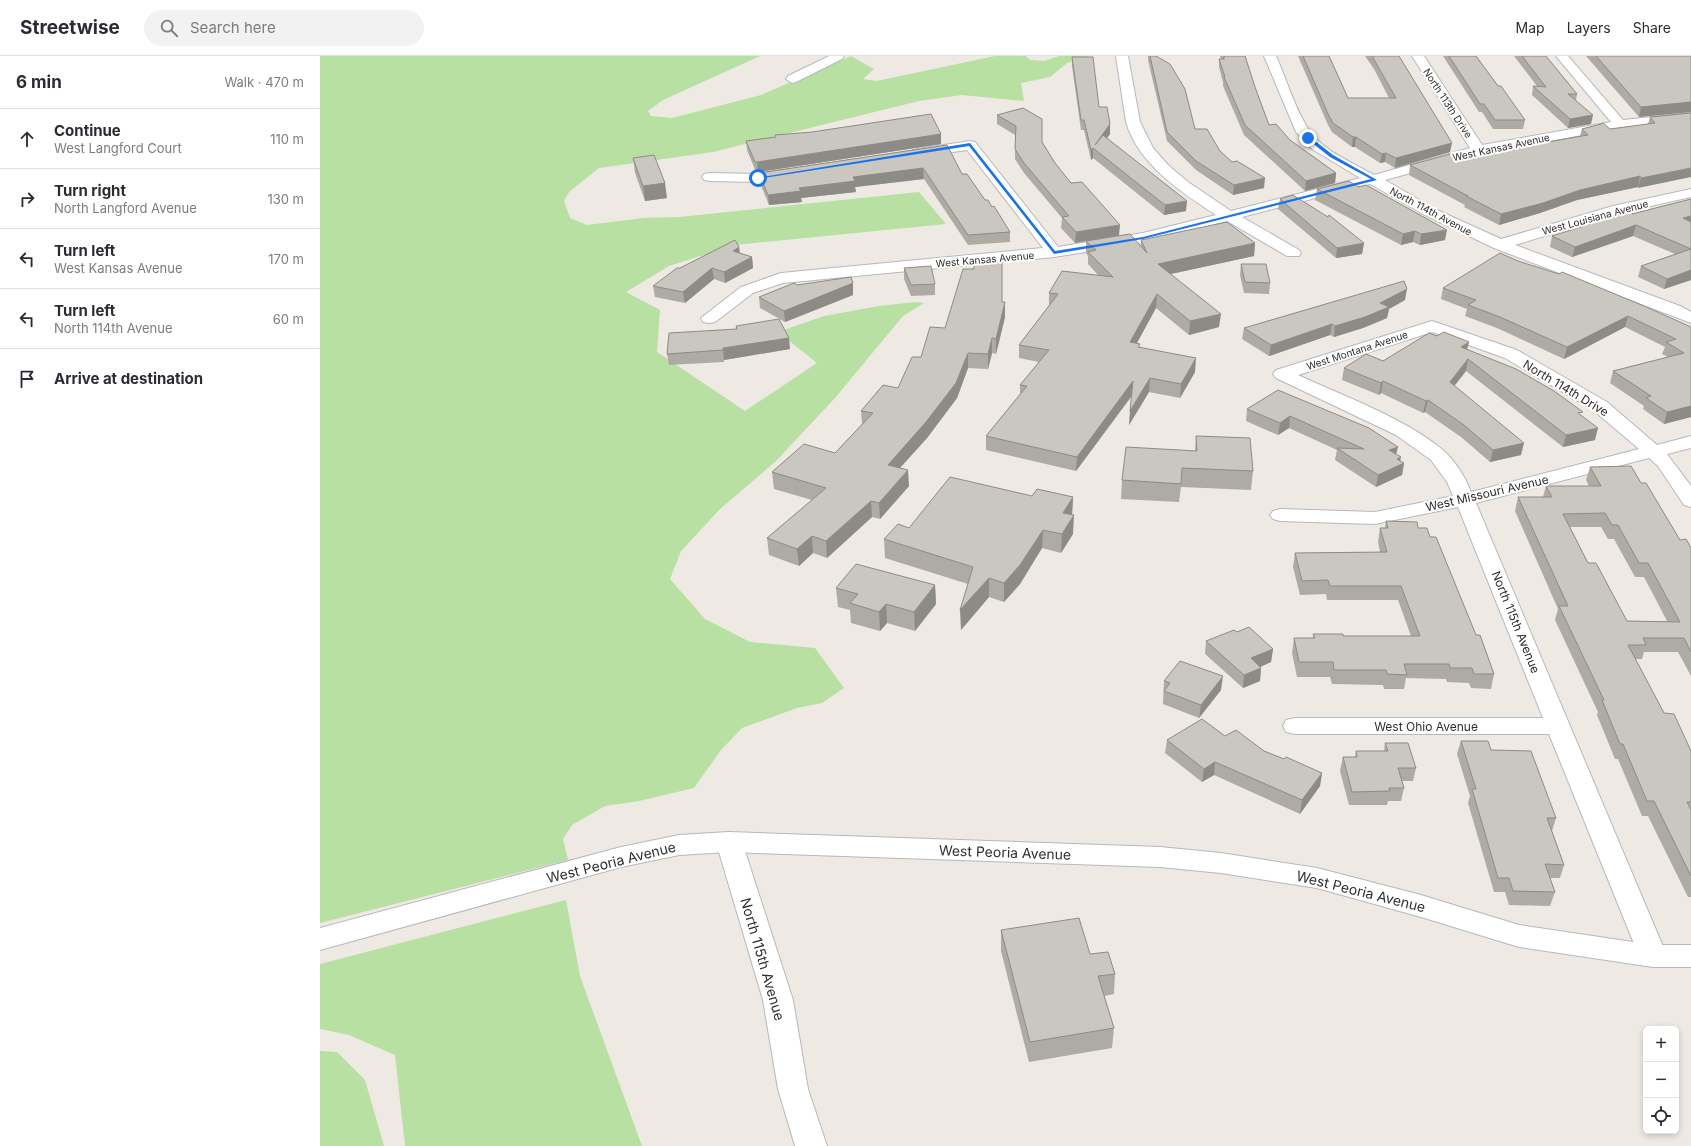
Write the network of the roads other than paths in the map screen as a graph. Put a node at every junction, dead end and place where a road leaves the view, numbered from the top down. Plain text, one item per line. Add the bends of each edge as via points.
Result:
1 (838, 56) edge
2 (1122, 56) edge
3 (1270, 56) edge
4 (1418, 56) edge
5 (1562, 56) edge
6 (792, 79) dead end
7 (1691, 117) edge
8 (1620, 124) junction
9 (1478, 150) junction
10 (907, 154) edge
11 (805, 170) edge
12 (710, 177) dead end
13 (1374, 180) junction
14 (1691, 193) edge
15 (1229, 216) junction
16 (1499, 244) junction
17 (1054, 252) junction
18 (1293, 253) dead end
19 (1691, 303) edge
20 (1674, 310) junction
21 (709, 318) dead end
22 (1691, 318) edge
23 (1432, 326) joint
24 (1282, 374) joint
25 (1691, 442) edge
26 (1654, 451) junction
27 (1466, 499) junction
28 (1691, 501) edge
29 (1280, 515) dead end
30 (1295, 726) dead end
31 (1558, 726) junction
32 (729, 842) junction
33 (320, 939) edge
34 (1653, 956) junction
35 (1691, 956) edge
36 (811, 1146) edge

1 - 6 street
2 - 15 street via 1136,130 1149,152 1185,186
3 - 13 street, North 114th Avenue via 1296,121 1308,138 1331,156
4 - 9 street, North 113th Drive
5 - 8 street
7 - 8 street, West Kansas Avenue
8 - 9 street, West Kansas Avenue
9 - 13 street, West Kansas Avenue
10 - 17 street via 970,145
11 - 12 street via 758,178
13 - 15 street, West Kansas Avenue
13 - 16 street, North 114th Avenue via 1450,223
14 - 16 street, West Louisiana Avenue via 1577,221
15 - 17 street, West Kansas Avenue via 1143,238
15 - 18 street
16 - 20 street, North 114th Avenue
17 - 21 street, West Kansas Avenue via 782,278 747,290
19 - 20 street
20 - 22 street, North 114th Avenue
23 - 24 street, West Montana Avenue
23 - 26 street, North 114th Drive via 1511,354 1600,406
24 - 27 street, North 115th Avenue via 1403,431 1438,456 1457,481
25 - 26 street, West Missouri Avenue
26 - 27 street, West Missouri Avenue
26 - 28 street, North 114th Drive via 1671,470
27 - 29 street, West Missouri Avenue via 1375,518
27 - 31 street, North 115th Avenue
30 - 31 street, West Ohio Avenue
31 - 34 street, North 115th Avenue
32 - 33 street, West Peoria Avenue via 679,845 621,858
32 - 34 street, West Peoria Avenue via 1160,857 1221,863 1317,878 1519,936
32 - 36 street, North 115th Avenue via 778,1000 793,1089
34 - 35 street, West Peoria Avenue

